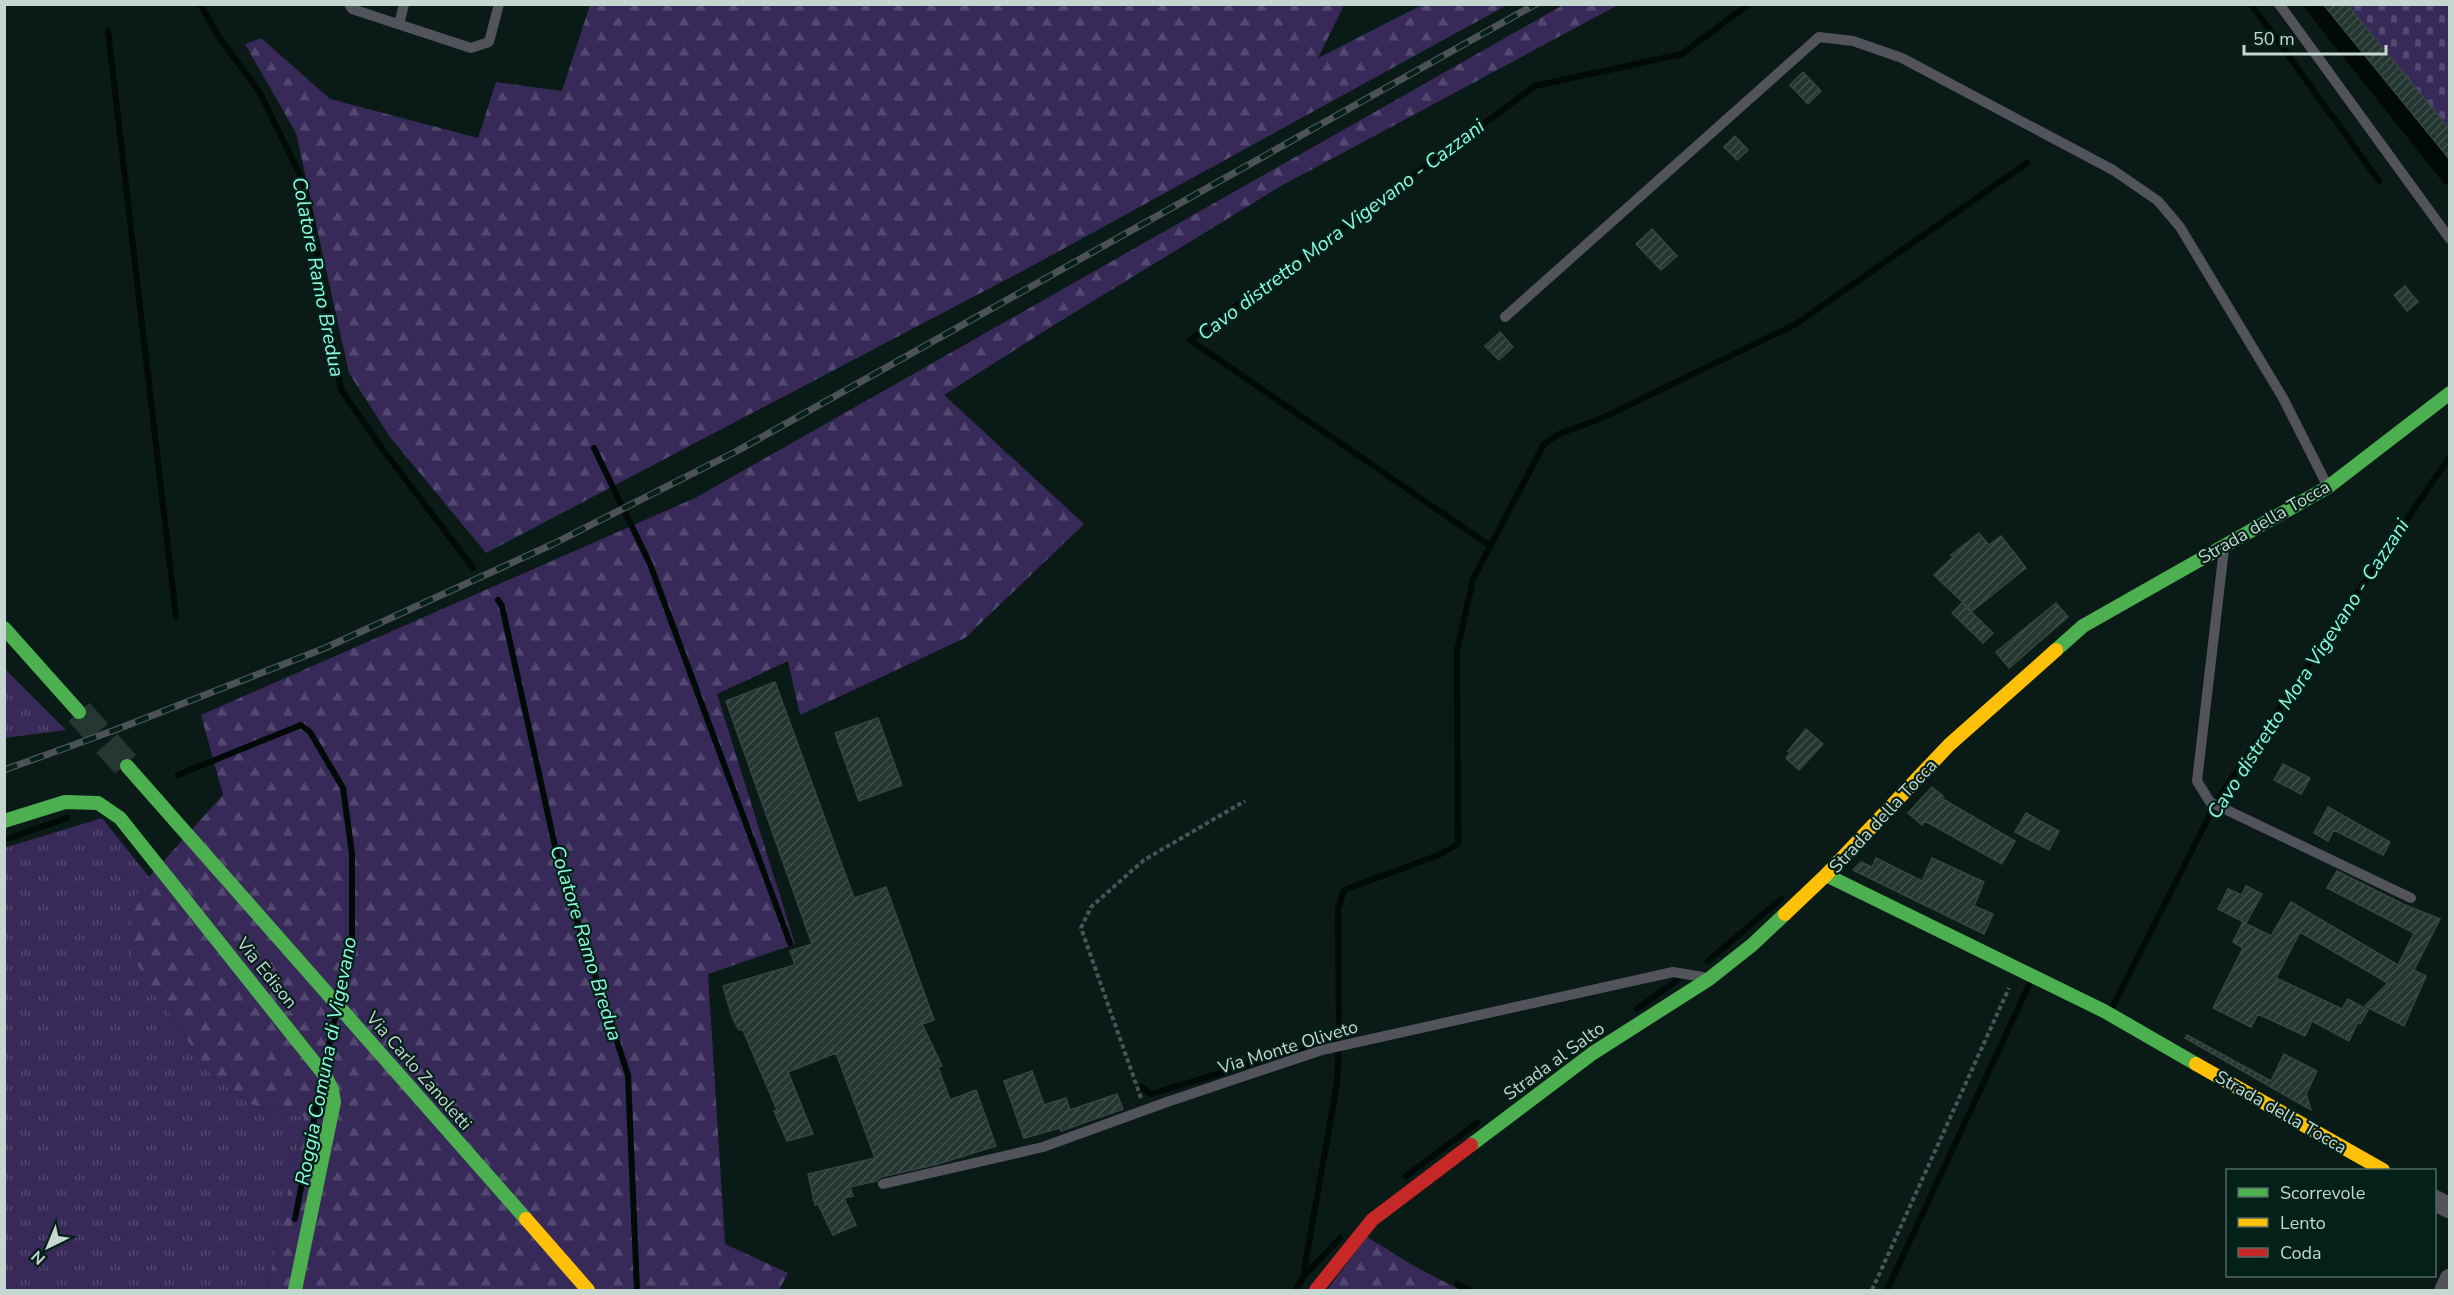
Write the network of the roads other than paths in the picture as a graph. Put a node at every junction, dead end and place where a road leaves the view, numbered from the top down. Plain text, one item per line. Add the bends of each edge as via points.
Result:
1 (349, 4) edge
2 (404, 4) edge
3 (499, 4) edge
4 (2279, 4) edge
5 (399, 24) junction
6 (2450, 239) edge
7 (1505, 316) dead end
8 (2450, 393) edge
9 (2328, 487) junction
10 (2225, 546) junction
11 (4, 628) edge
12 (79, 712) tunnel mouth
13 (127, 766) tunnel mouth
14 (4, 821) edge
15 (1826, 875) junction
16 (2410, 898) dead end
17 (1709, 979) junction
18 (2382, 1169) edge
19 (884, 1184) dead end
20 (2436, 1201) edge
21 (2450, 1208) edge
22 (2450, 1279) edge
23 (295, 1290) edge
24 (588, 1290) edge
25 (1316, 1290) edge
26 (2445, 1290) edge

1 - 5 lane via 352,9
2 - 5 lane
3 - 5 lane via 489,42 471,48
4 - 6 lane
7 - 9 lane via 1819,37 1853,41 1902,58 2114,170 2158,201 2180,227 2283,398
8 - 9 street, Strada della Tocca
9 - 10 street, Strada della Tocca
10 - 15 street, Strada della Tocca via 2083,626 1949,745
10 - 16 lane via 2197,781 2210,802
11 - 12 street
13 - 24 street, Via Carlo Zanoletti
14 - 23 street, Via Edison via 65,802 98,802 120,818 322,1072 332,1090 333,1102
15 - 17 street, Strada al Salto via 1752,945
15 - 18 street, Strada della Tocca via 2110,1014
17 - 19 lane, Via Monte Oliveto via 1673,972 1330,1048 1043,1147
17 - 25 street, Strada al Salto via 1593,1053 1372,1220
20 - 21 street
22 - 26 street

